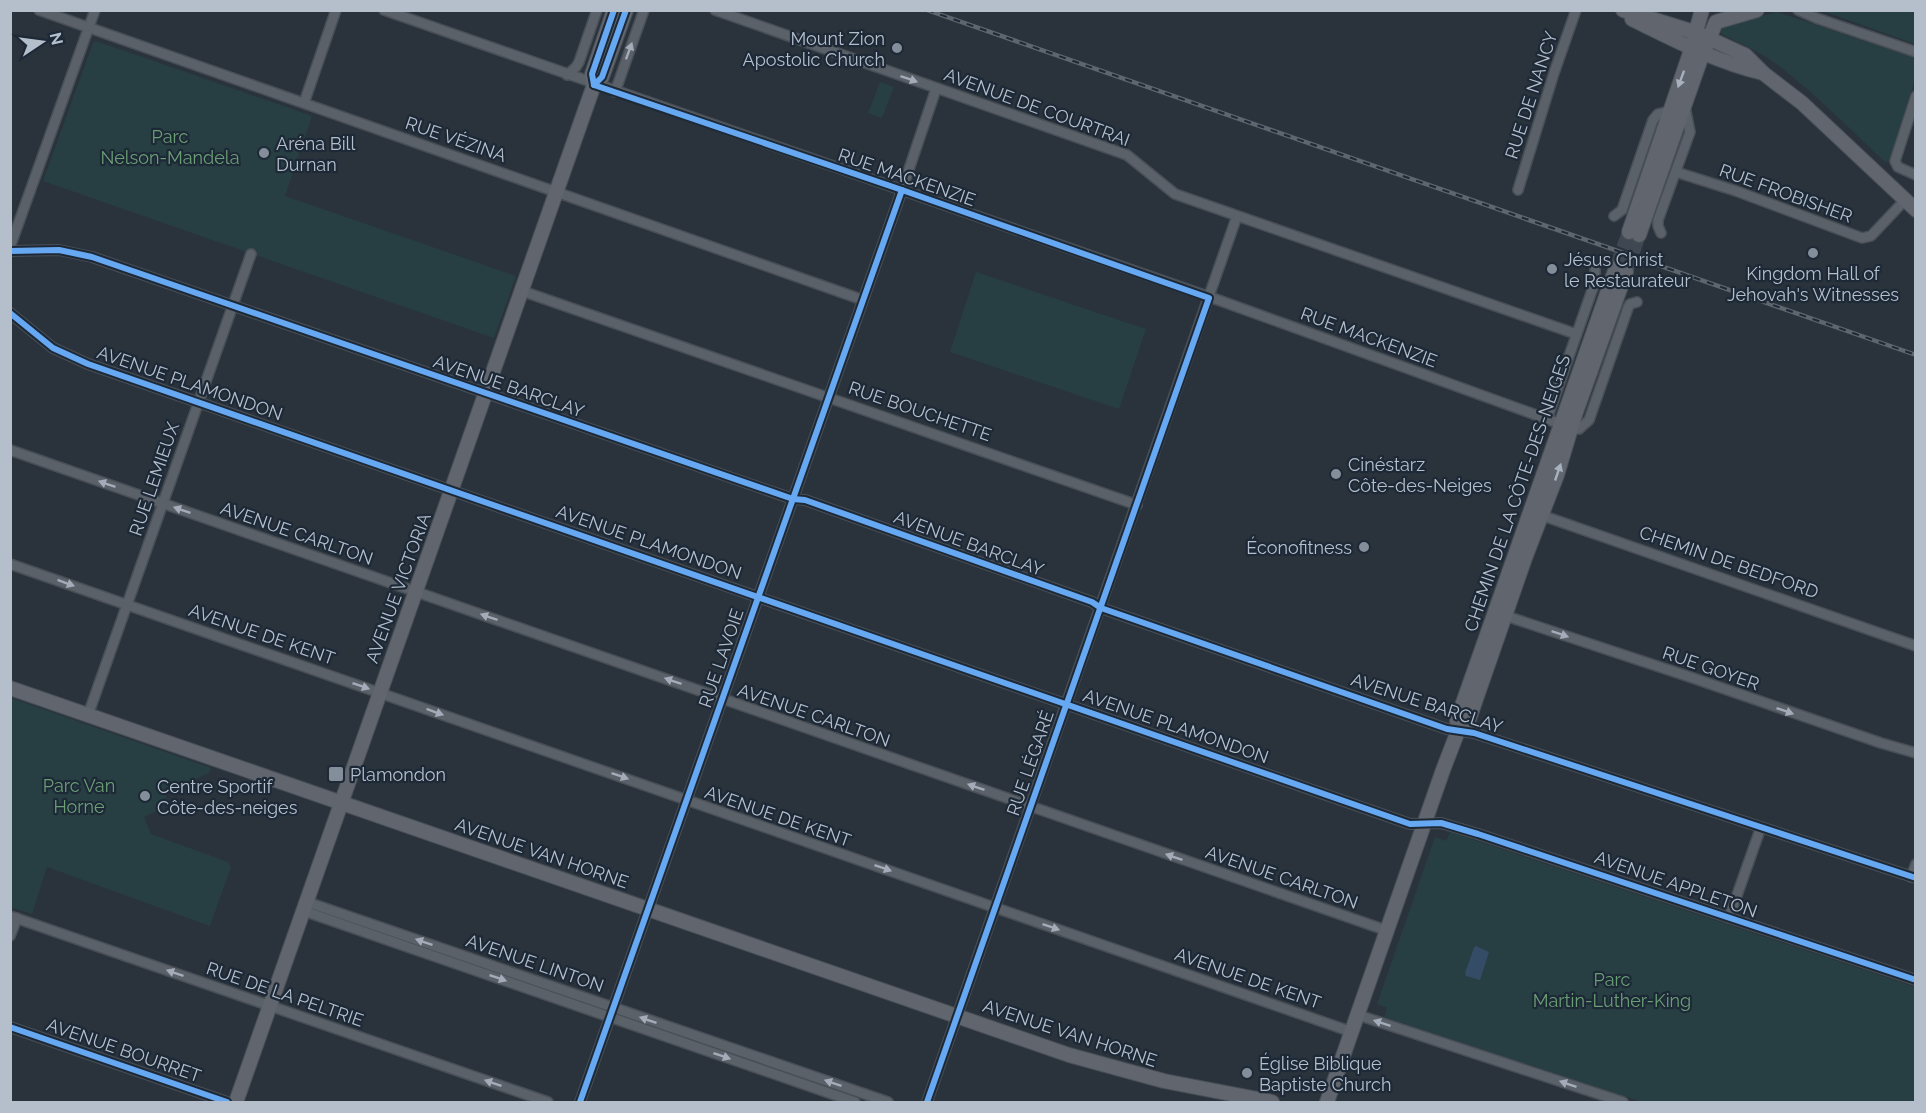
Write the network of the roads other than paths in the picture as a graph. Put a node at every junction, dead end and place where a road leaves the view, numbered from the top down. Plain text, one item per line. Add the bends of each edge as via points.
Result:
1 (39, 10) edge
2 (95, 10) edge
3 (336, 10) edge
4 (384, 10) edge
5 (597, 10) edge
6 (614, 10) edge
7 (626, 10) edge
8 (644, 10) edge
9 (715, 10) edge
10 (1576, 10) edge
11 (1616, 10) edge
12 (1623, 10) edge
13 (1704, 10) edge
14 (1757, 10) edge
15 (1798, 10) edge
16 (1714, 16) edge
17 (88, 28) junction
18 (1703, 35) junction
19 (1698, 49) junction
20 (1916, 52) edge
21 (1763, 73) junction
22 (567, 75) junction
23 (594, 84) junction
24 (936, 89) junction
25 (615, 92) junction
26 (1916, 96) edge
27 (304, 103) junction
28 (1685, 105) junction
29 (1670, 111) junction
30 (1676, 172) junction
31 (1916, 175) edge
32 (902, 190) junction
33 (1518, 190) dead end
34 (557, 192) junction
35 (1905, 200) junction
36 (1916, 210) edge
37 (1237, 216) junction
38 (1614, 216) dead end
39 (1661, 233) dead end
40 (10, 249) edge
41 (250, 254) dead end
42 (1595, 270) dead end
43 (1621, 270) tunnel mouth
44 (522, 291) junction
45 (1209, 298) junction
46 (863, 300) junction
47 (1637, 302) dead end
48 (232, 305) junction
49 (10, 313) edge
50 (1576, 334) junction
51 (486, 393) junction
52 (829, 397) junction
53 (199, 401) junction
54 (1547, 419) junction
55 (1566, 426) junction
56 (10, 450) edge
57 (452, 489) junction
58 (793, 499) junction
59 (163, 504) junction
60 (1137, 505) junction
61 (1536, 513) junction
62 (10, 564) edge
63 (416, 592) junction
64 (759, 596) junction
65 (127, 604) junction
66 (1101, 608) junction
67 (1500, 614) junction
68 (1916, 646) edge
69 (10, 688) edge
70 (380, 693) junction
71 (723, 699) junction
72 (1067, 703) junction
73 (88, 715) junction
74 (1458, 731) junction
75 (1916, 753) edge
76 (687, 800) junction
77 (342, 802) junction
78 (1031, 807) junction
79 (1425, 824) junction
80 (1761, 827) junction
81 (1916, 864) edge
82 (1913, 877) edge
83 (305, 906) junction
84 (995, 908) junction
85 (648, 909) junction
86 (14, 917) edge
87 (1729, 918) junction
88 (1388, 931) junction
89 (10, 936) edge
90 (1916, 980) edge
91 (270, 1006) junction
92 (612, 1012) junction
93 (1358, 1015) junction
94 (957, 1016) junction
95 (10, 1027) edge
96 (1352, 1032) junction
97 (227, 1102) edge
98 (236, 1102) edge
99 (548, 1102) edge
100 (580, 1102) edge
101 (855, 1102) edge
102 (888, 1102) edge
103 (927, 1102) edge
104 (1272, 1102) edge
105 (1327, 1102) edge
106 (1623, 1102) edge

1 - 17 street, RUE VÉZINA
2 - 17 street
3 - 27 street
4 - 22 street, RUE MACKENZIE
5 - 22 street via 579,62
6 - 23 main road, AVENUE VICTORIA via 592,74
7 - 23 main road, AVENUE VICTORIA via 602,77
25 -> 8 street
9 -> 24 street, AVENUE DE COURTRAI
10 - 33 street, RUE DE NANCY
11 - 19 main road
12 - 18 main road
13 - 16 street
13 - 18 main road
14 - 16 main road
15 - 20 street
16 - 18 main road
17 - 27 street, RUE VÉZINA
17 - 40 street
18 - 19 main road
18 - 21 main road via 1745,55
19 - 21 main road
19 - 28 main road
19 -> 29 main road
21 - 35 main road via 1798,99
22 - 23 street, RUE MACKENZIE
23 - 25 street, RUE MACKENZIE
23 - 34 main road, AVENUE VICTORIA
24 - 32 street, RUE LAVOIE
24 - 37 street, AVENUE DE COURTRAI via 1128,155 1175,194
25 - 32 street, RUE MACKENZIE
26 - 31 street via 1896,157 1901,169
27 - 34 street, RUE VÉZINA
28 - 29 main road via 1634,233
28 - 30 street via 1690,132
29 - 38 street via 1653,120 1622,210
30 - 35 street, RUE FROBISHER via 1736,190 1862,238 1870,236
30 - 39 street via 1658,222
32 - 45 street, RUE MACKENZIE
32 - 46 street, RUE LAVOIE
34 - 44 main road, AVENUE VICTORIA
34 - 46 street, RUE VÉZINA
35 - 36 main road
37 - 45 street, RUE LÉGARÉ
37 - 50 street, AVENUE DE COURTRAI
40 - 48 street, AVENUE BARCLAY via 85,255
41 - 48 street, RUE LEMIEUX
42 - 50 street, CHEMIN DE LA CÔTE-DES-NEIGES via 1595,282
43 - 55 main road, CHEMIN DE LA CÔTE-DES-NEIGES
44 - 51 main road, AVENUE VICTORIA
44 - 52 street, RUE BOUCHETTE
45 - 54 street, RUE MACKENZIE
45 - 60 street, RUE LÉGARÉ
46 - 52 street, RUE LAVOIE
47 - 55 street, CHEMIN DE LA CÔTE-DES-NEIGES via 1628,308 1589,420 1579,429
48 - 51 street, AVENUE BARCLAY
48 - 53 street, RUE LEMIEUX
49 - 53 street, AVENUE PLAMONDON via 44,342 69,356
50 - 54 street, CHEMIN DE LA CÔTE-DES-NEIGES
51 - 57 main road, AVENUE VICTORIA
51 - 58 street, AVENUE BARCLAY
52 - 58 street, RUE LAVOIE
52 - 60 street, RUE BOUCHETTE
53 - 57 street, AVENUE PLAMONDON
53 - 59 street, RUE LEMIEUX
54 - 55 street, RUE MACKENZIE
55 - 61 main road, CHEMIN DE LA CÔTE-DES-NEIGES
59 -> 56 street, AVENUE CARLTON
57 - 63 main road, AVENUE VICTORIA
57 - 64 street, AVENUE PLAMONDON
58 - 64 street, RUE LAVOIE
58 - 66 street, AVENUE BARCLAY via 828,508
63 -> 59 street, AVENUE CARLTON
59 - 65 street, RUE LEMIEUX
60 - 66 street, RUE LÉGARÉ
61 - 67 main road, CHEMIN DE LA CÔTE-DES-NEIGES
61 - 68 street, CHEMIN DE BEDFORD
62 -> 65 street, AVENUE DE KENT
63 - 70 main road, AVENUE VICTORIA
71 -> 63 street, AVENUE CARLTON
64 - 71 street, RUE LAVOIE
64 - 72 street, AVENUE PLAMONDON
65 -> 70 street, AVENUE DE KENT
65 - 73 street, RUE LEMIEUX
66 - 72 street, RUE LÉGARÉ
66 - 74 street, AVENUE BARCLAY
67 - 74 main road, CHEMIN DE LA CÔTE-DES-NEIGES via 1468,722
67 -> 75 street, RUE GOYER
69 - 73 main road, AVENUE VAN HORNE
70 -> 76 street, AVENUE DE KENT
70 - 77 main road, AVENUE VICTORIA
71 - 76 street, RUE LAVOIE
78 -> 71 street, AVENUE CARLTON
72 - 78 street, RUE LÉGARÉ
72 - 79 street, AVENUE PLAMONDON via 1410,824
73 - 77 main road, AVENUE VAN HORNE
74 - 79 main road, CHEMIN DE LA CÔTE-DES-NEIGES
74 - 80 street, AVENUE BARCLAY
76 -> 84 street, AVENUE DE KENT
76 - 85 street, RUE LAVOIE
77 - 83 main road, AVENUE VICTORIA
77 - 85 main road, AVENUE VAN HORNE
78 - 84 street, RUE LÉGARÉ
88 -> 78 street, AVENUE CARLTON
79 - 87 street, AVENUE APPLETON via 1441,823 1478,834
79 - 88 main road, CHEMIN DE LA CÔTE-DES-NEIGES
80 - 82 street, AVENUE BARCLAY
80 - 87 street
81 - 82 street
83 - 91 main road, AVENUE VICTORIA
83 - 92 street, AVENUE LINTON
84 - 94 street, RUE LÉGARÉ
84 -> 96 street, AVENUE DE KENT
85 - 92 street, RUE LAVOIE
85 - 94 main road, AVENUE VAN HORNE
86 - 89 street
91 -> 86 street, RUE DE LA PELTRIE
87 - 90 street, AVENUE APPLETON
88 - 93 main road, CHEMIN DE LA CÔTE-DES-NEIGES
91 - 98 main road, AVENUE VICTORIA
99 -> 91 street, RUE DE LA PELTRIE
92 - 100 street, RUE LAVOIE
92 -> 101 street, AVENUE LINTON
102 -> 92 street, AVENUE LINTON
93 - 96 main road, CHEMIN DE LA CÔTE-DES-NEIGES
106 -> 93 street
94 - 103 street, RUE LÉGARÉ
94 - 104 main road, AVENUE VAN HORNE via 1127,1072
95 - 97 street, AVENUE BOURRET
96 - 105 main road, CHEMIN DE LA CÔTE-DES-NEIGES

